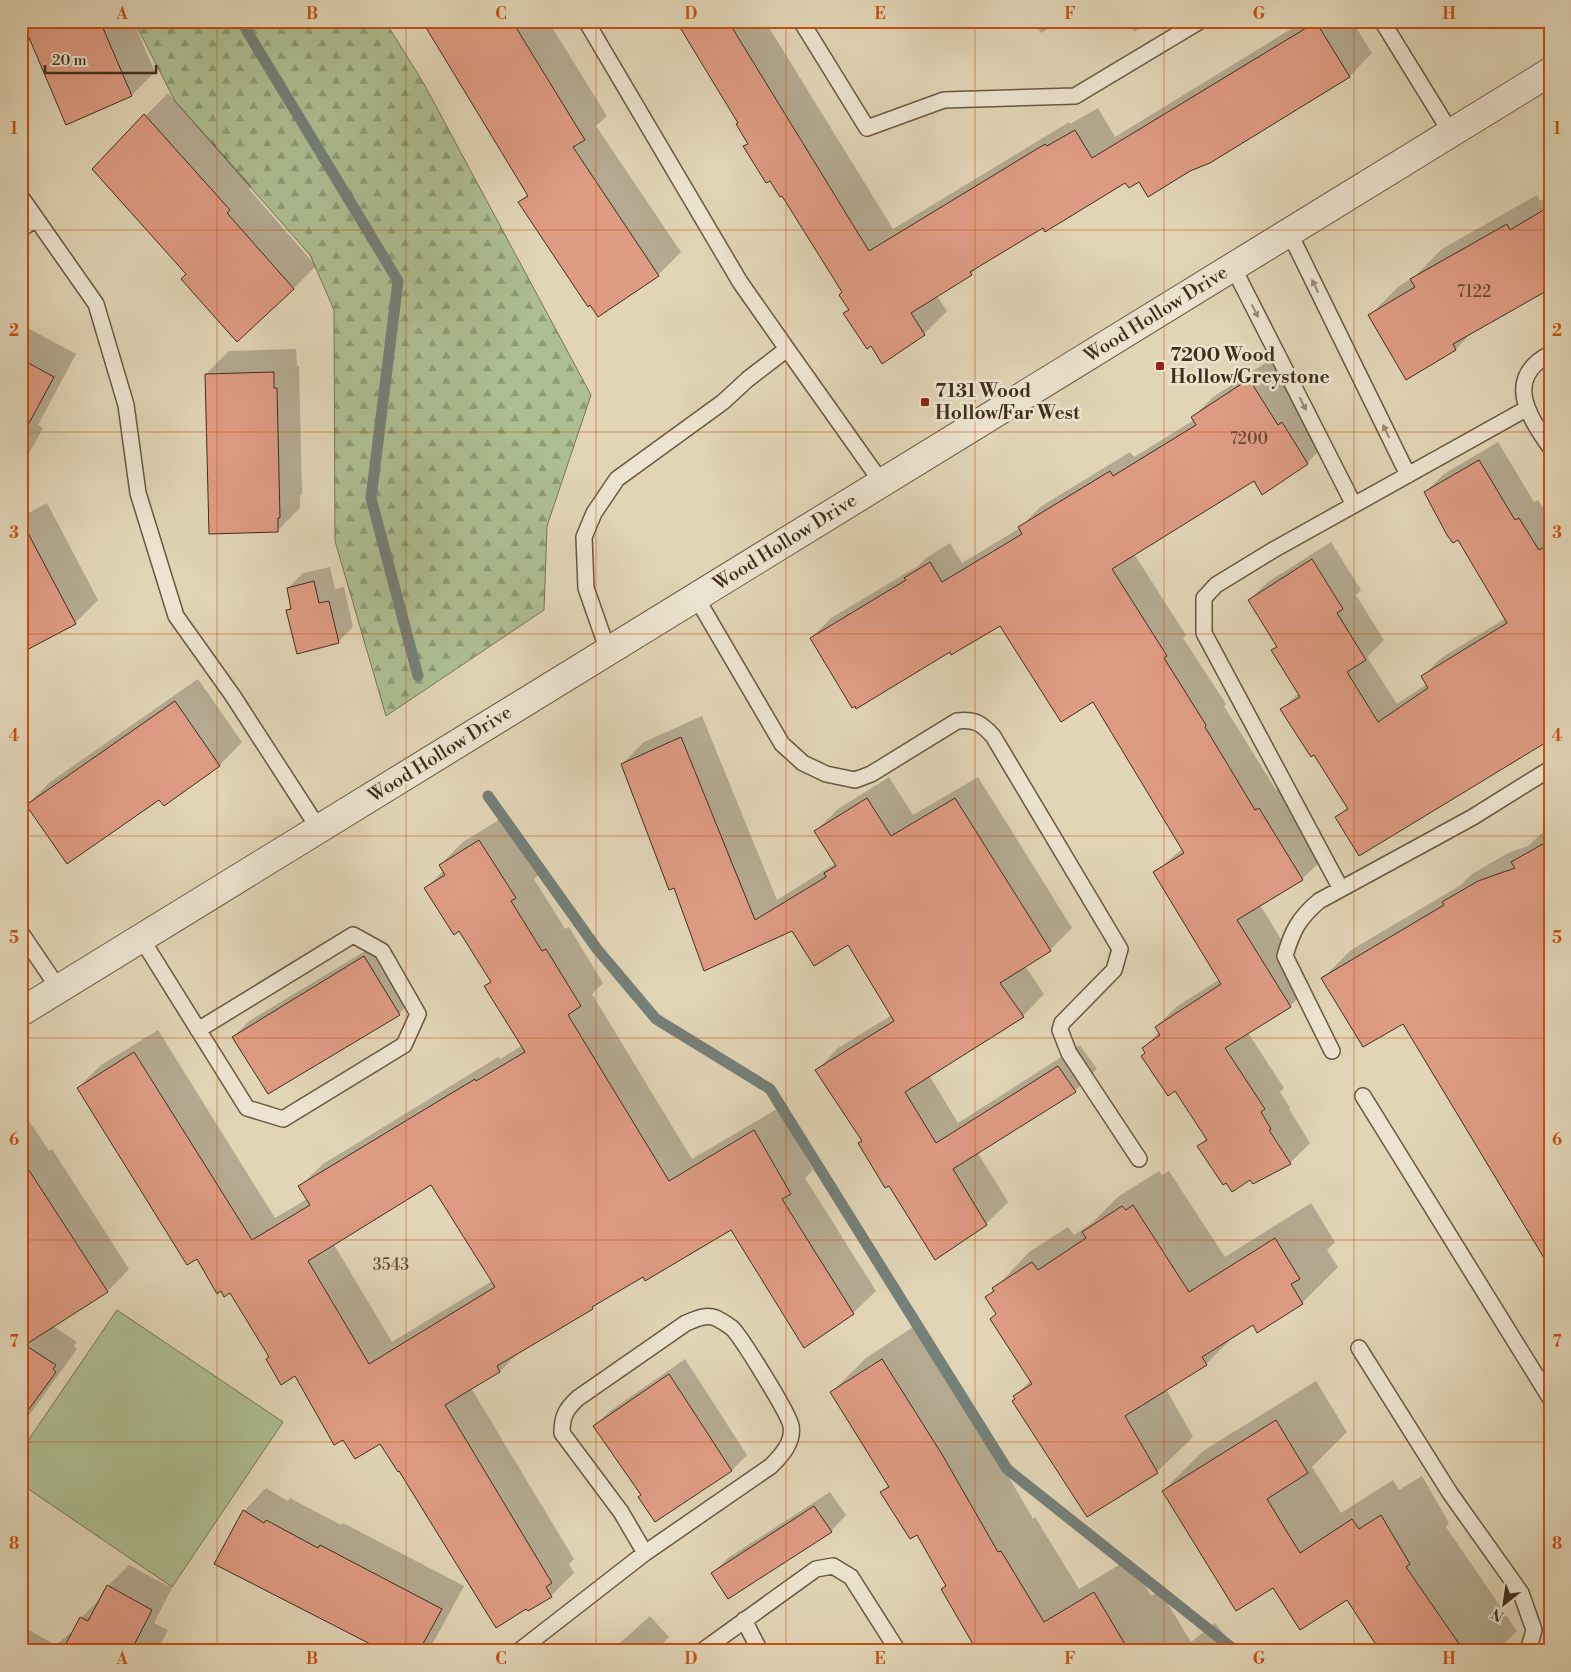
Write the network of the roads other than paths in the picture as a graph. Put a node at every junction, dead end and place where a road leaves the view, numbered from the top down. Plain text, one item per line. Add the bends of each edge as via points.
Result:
1 (586, 21) edge
2 (801, 21) edge
3 (1200, 21) edge
4 (1382, 21) edge
5 (1550, 72) edge
6 (1452, 133) junction
7 (21, 197) edge
8 (36, 220) junction
9 (21, 229) edge
10 (1288, 232) junction
11 (1233, 267) junction
12 (787, 349) junction
13 (1550, 354) edge
14 (1526, 409) junction
15 (1550, 447) edge
16 (1408, 475) junction
17 (882, 483) junction
18 (1354, 505) junction
19 (696, 597) junction
20 (608, 651) junction
21 (1550, 769) edge
22 (319, 829) junction
23 (1341, 889) junction
24 (21, 933) edge
25 (141, 938) junction
26 (59, 989) junction
27 (21, 1012) edge
28 (198, 1030) junction
29 (1332, 1051) dead end
30 (1363, 1096) dead end
31 (1139, 1159) dead end
32 (1359, 1348) dead end
33 (1550, 1398) edge
34 (645, 1553) junction
35 (744, 1620) junction
36 (519, 1651) edge
37 (702, 1651) edge
38 (760, 1651) edge
39 (898, 1651) edge
40 (1528, 1651) edge

1 - 12 lane via 740,282
2 - 3 lane via 867,128 944,100 1075,96
4 - 6 lane
5 - 6 street, Wood Hollow Drive
6 - 10 street, Wood Hollow Drive
7 - 8 lane
8 - 9 lane
8 - 22 lane via 96,304 126,405 138,493 176,616 233,696
10 - 11 street, Wood Hollow Drive
16 -> 10 lane
11 - 17 street, Wood Hollow Drive
11 -> 18 lane
12 - 17 lane
12 - 20 lane via 723,402 617,479 594,513 584,537 586,588
13 - 14 lane via 1529,372 1522,390
14 - 15 lane
14 - 16 lane
16 - 18 lane
17 - 19 street, Wood Hollow Drive
18 - 23 lane via 1216,585 1204,598 1204,632
19 - 20 street, Wood Hollow Drive
19 - 31 lane via 782,744 802,763 826,774 855,780 872,774 957,721 978,721 993,736 1120,950 1114,970 1062,1023 1060,1030 1069,1052
20 - 22 street, Wood Hollow Drive
21 - 23 lane via 1473,817
22 - 25 street, Wood Hollow Drive
23 - 29 lane via 1319,901 1301,917 1285,956
24 - 26 lane
25 - 26 street, Wood Hollow Drive
25 - 28 lane
26 - 27 street, Wood Hollow Drive
28 - 28 lane via 247,1108 282,1120 404,1045 418,1014 382,951 353,935
30 - 33 lane
32 - 40 lane via 1450,1492 1520,1593 1534,1630
34 - 34 lane via 771,1466 783,1454 788,1443 791,1427 766,1380 732,1328 716,1318 705,1316 678,1328 565,1410 562,1433 621,1512
34 - 36 lane
35 - 37 lane
35 - 38 lane
35 - 39 lane via 816,1569 833,1566 852,1577

